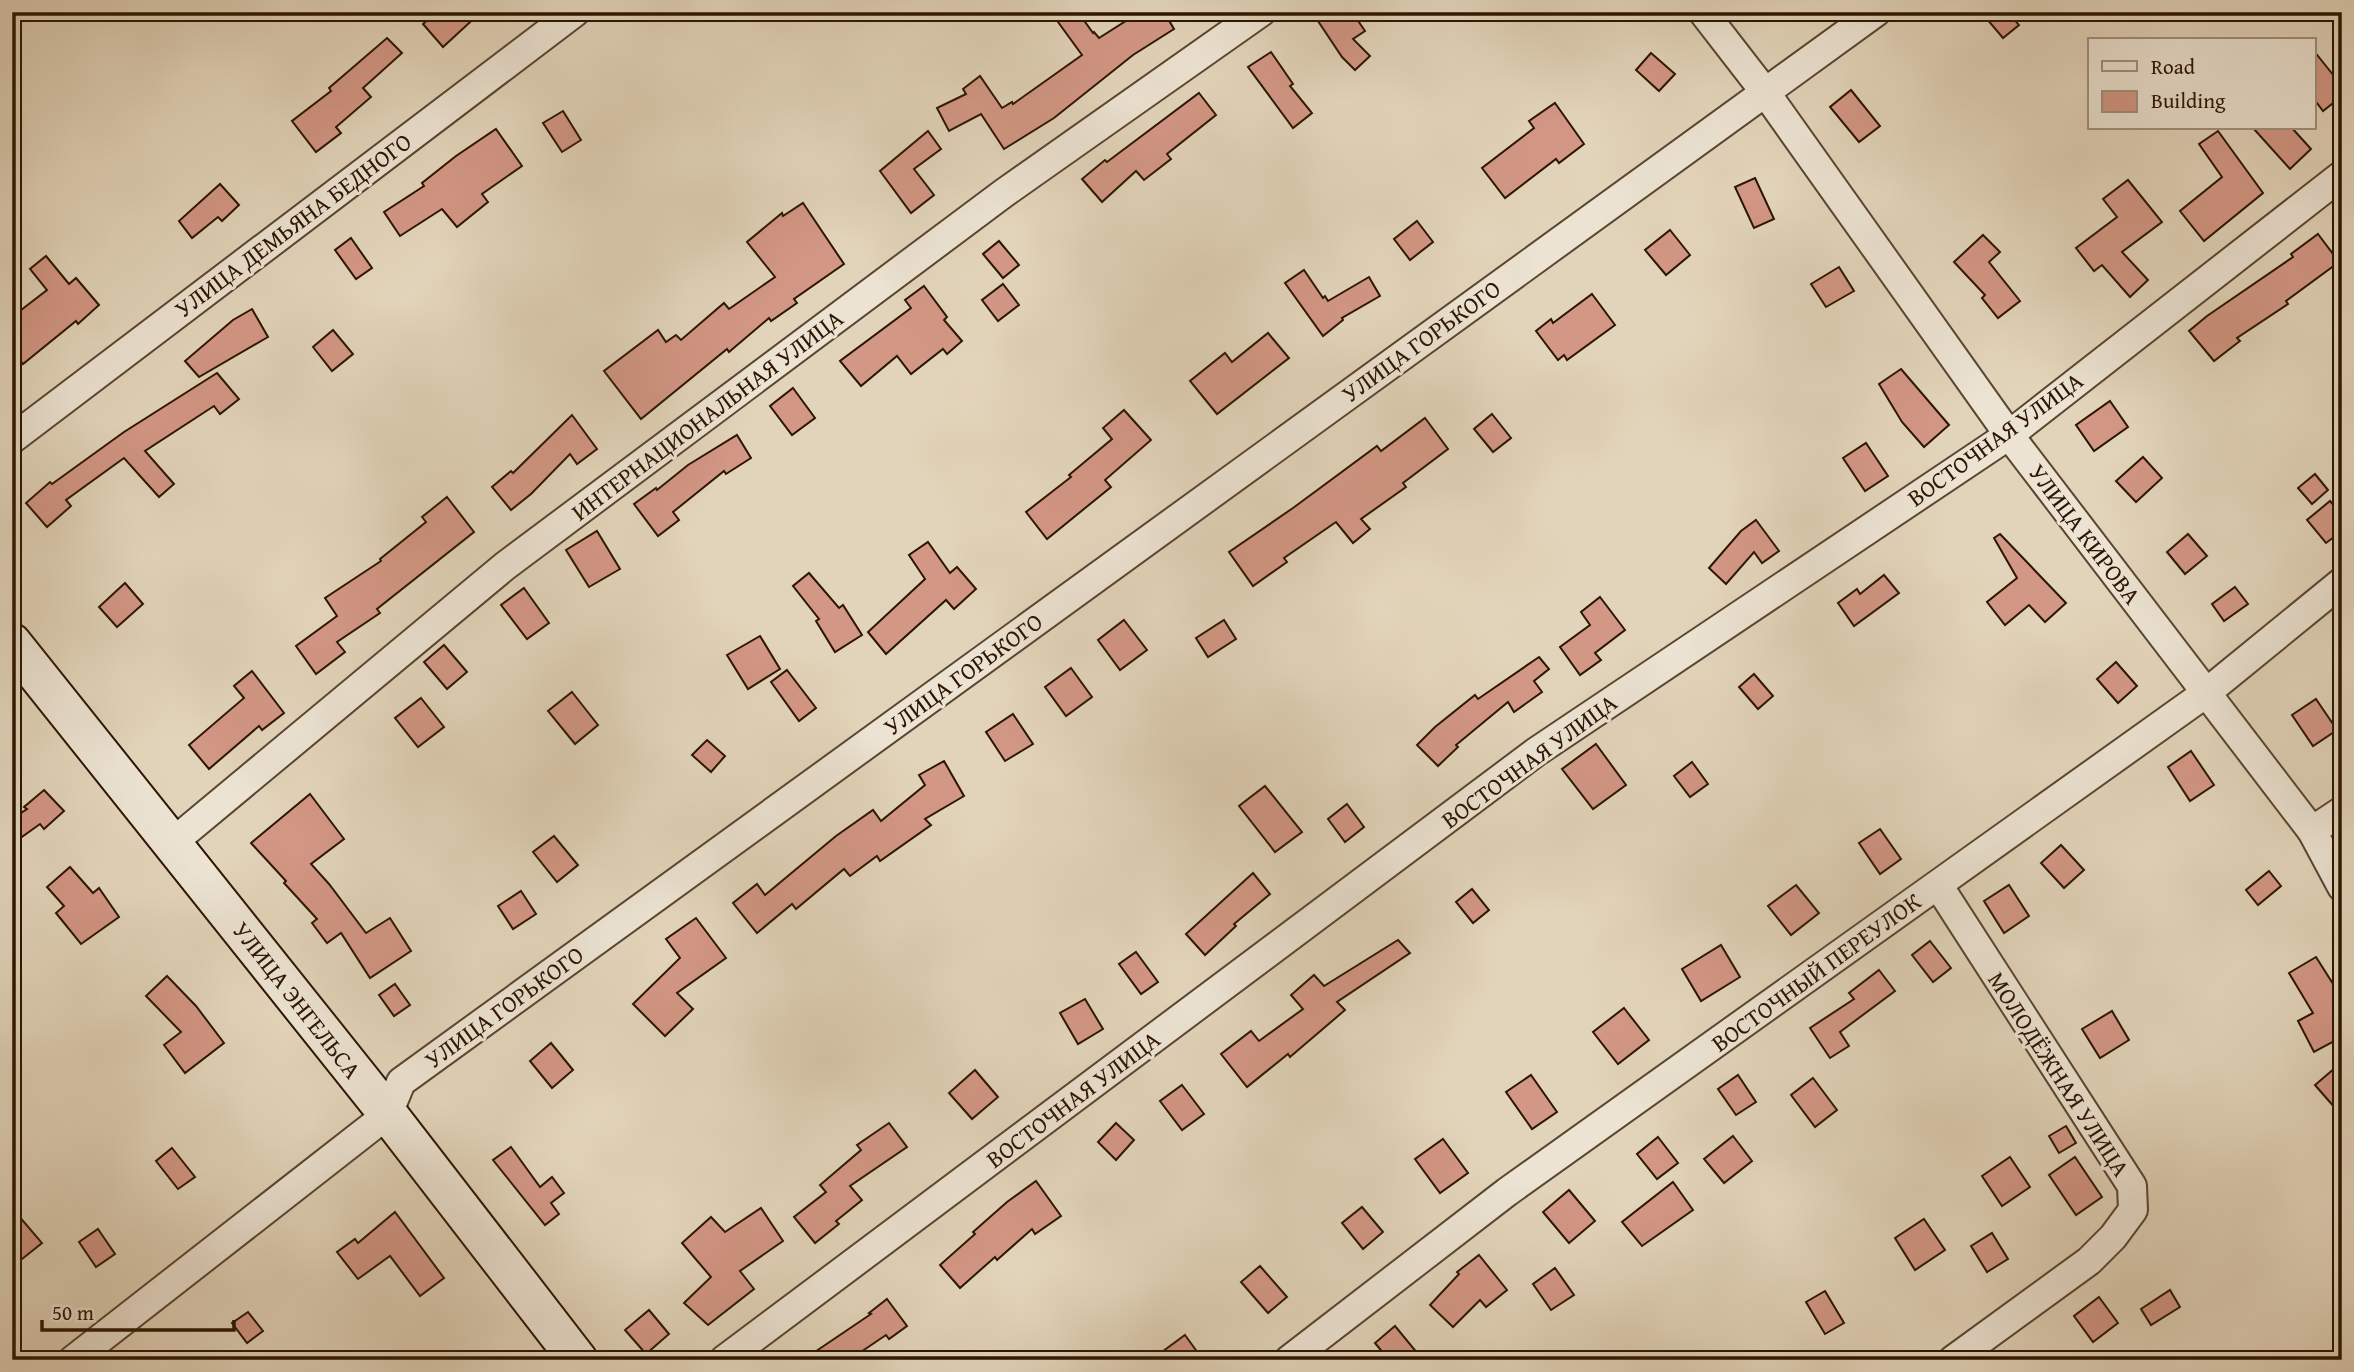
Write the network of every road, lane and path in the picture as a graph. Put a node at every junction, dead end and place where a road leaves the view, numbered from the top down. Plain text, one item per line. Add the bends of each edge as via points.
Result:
1 (575, 12) edge
2 (1261, 12) edge
3 (1703, 12) edge
4 (1876, 12) edge
5 (1765, 92) junction
6 (2342, 175) edge
7 (2009, 435) junction
8 (12, 439) edge
9 (2342, 582) edge
10 (12, 643) edge
11 (2206, 693) junction
12 (2342, 811) edge
13 (2312, 831) junction
14 (172, 842) junction
15 (1938, 885) junction
16 (2342, 887) edge
17 (388, 1114) junction
18 (73, 1360) edge
19 (578, 1360) edge
20 (724, 1360) edge
21 (1289, 1360) edge
22 (1954, 1360) edge

1 - 8 street, УЛИЦА ДЕМЬЯНА БЕДНОГО
2 - 14 street, ИНТЕРНАЦИОНАЛЬНАЯ УЛИЦА via 1004,193 505,566
3 - 5 street, УЛИЦА КИРОВА
4 - 5 street, УЛИЦА ГОРЬКОГО
5 - 7 street, УЛИЦА КИРОВА
5 - 17 street, УЛИЦА ГОРЬКОГО via 401,1082
6 - 7 street, ВОСТОЧНАЯ УЛИЦА
7 - 11 street, УЛИЦА КИРОВА
7 - 20 street, ВОСТОЧНАЯ УЛИЦА via 1536,752
9 - 11 street, ВОСТОЧНЫЙ ПЕРЕУЛОК
10 - 14 street, УЛИЦА ЭНГЕЛЬСА
11 - 13 street, УЛИЦА КИРОВА
11 - 15 street, ВОСТОЧНЫЙ ПЕРЕУЛОК
12 - 13 street
13 - 16 street, УЛИЦА КИРОВА
14 - 17 street, УЛИЦА ЭНГЕЛЬСА
15 - 21 street, ВОСТОЧНЫЙ ПЕРЕУЛОК via 1507,1192
15 - 22 street, МОЛОДЁЖНАЯ УЛИЦА via 2132,1186 2133,1210 2089,1261
17 - 18 street, УЛИЦА ГОРЬКОГО
17 - 19 street, УЛИЦА ЭНГЕЛЬСА

